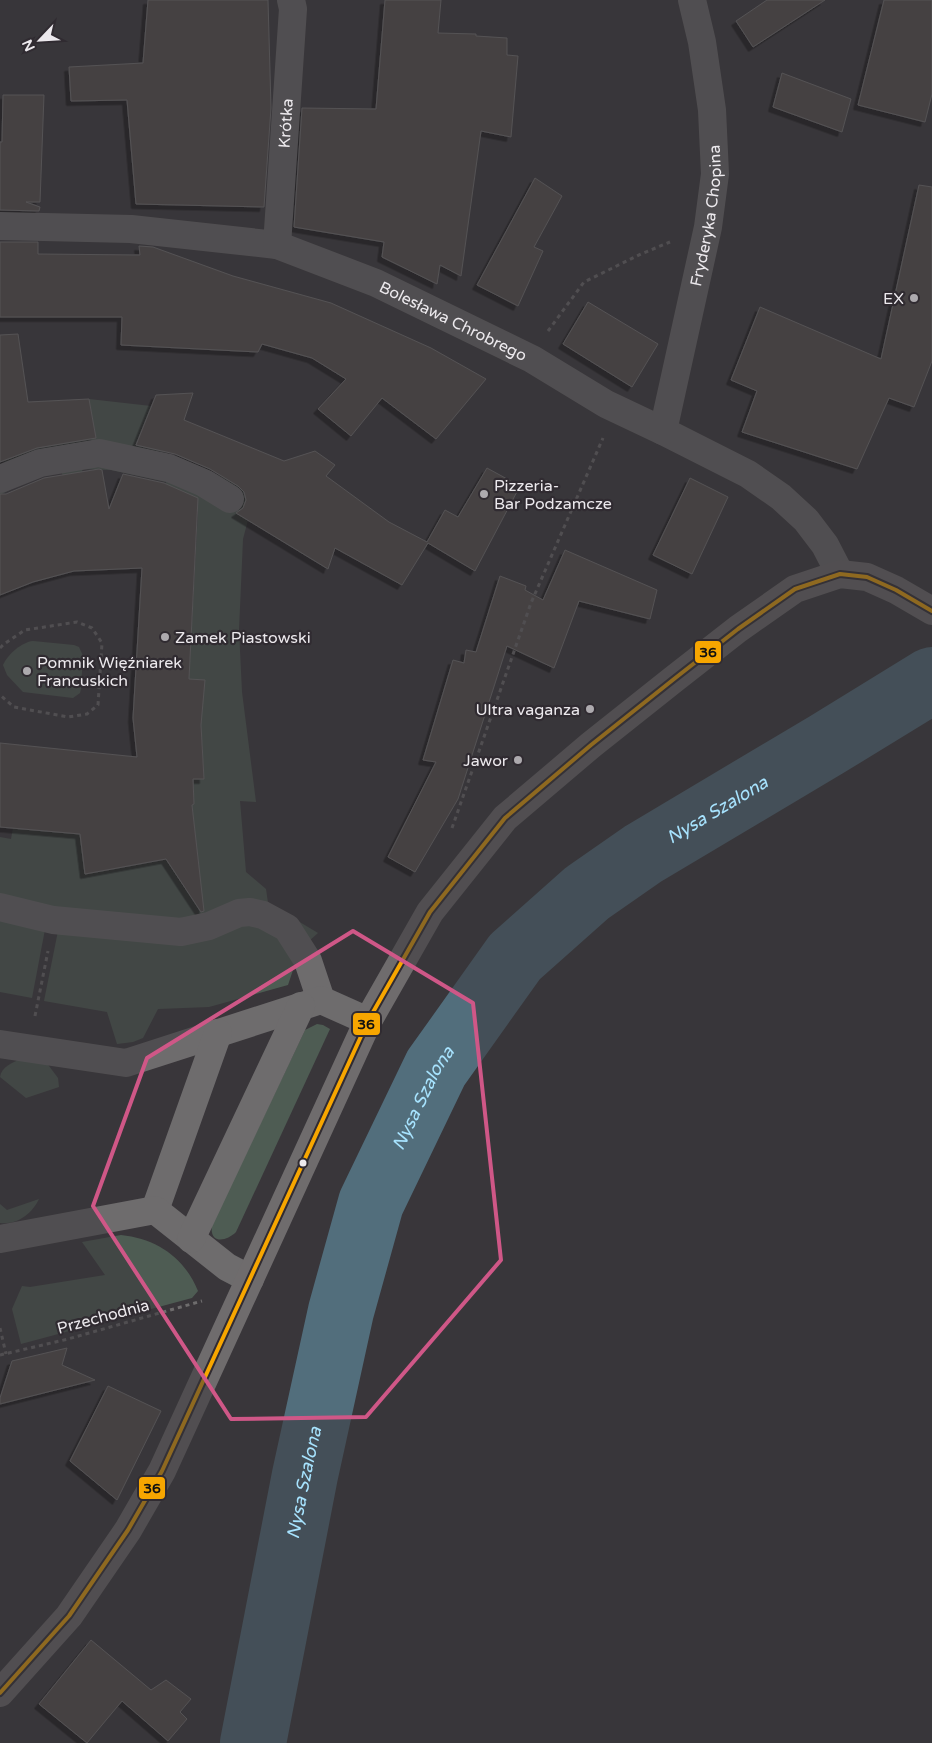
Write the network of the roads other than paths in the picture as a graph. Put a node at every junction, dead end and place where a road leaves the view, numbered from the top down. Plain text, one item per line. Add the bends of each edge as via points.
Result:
1 (291, 0) edge
2 (692, 0) edge
3 (0, 226) edge
4 (277, 245) junction
5 (663, 430) junction
6 (0, 479) edge
7 (230, 499) dead end
8 (840, 574) junction
9 (932, 611) edge
10 (0, 907) edge
11 (311, 1003) junction
12 (368, 1021) junction
13 (218, 1034) junction
14 (0, 1044) edge
15 (155, 1210) junction
16 (0, 1239) edge
17 (191, 1239) junction
18 (250, 1279) junction
19 (0, 1693) edge

1 - 4 street, Krótka via 293,9
2 - 5 street, Fryderyka Chopina via 712,110 715,174 708,227
3 - 4 street, Bolesława Chrobrego via 131,229
4 - 5 street, Bolesława Chrobrego via 376,282 532,359 606,404
5 - 8 street, Bolesława Chrobrego via 748,474 781,496 806,520 825,545
6 - 7 street via 40,463 99,453 169,468
8 - 9 main road via 867,577
8 - 12 main road via 795,589 738,629 591,745 505,818 430,912
10 - 11 street via 53,920 181,932 209,926 239,913 263,915 287,928 308,961
11 - 12 street
11 - 13 street
11 - 17 street
12 - 18 main road
13 - 14 street via 126,1064
13 - 15 street
15 - 16 street
15 - 17 street
17 - 18 street via 227,1267
18 - 19 main road via 162,1471 128,1530 69,1616

